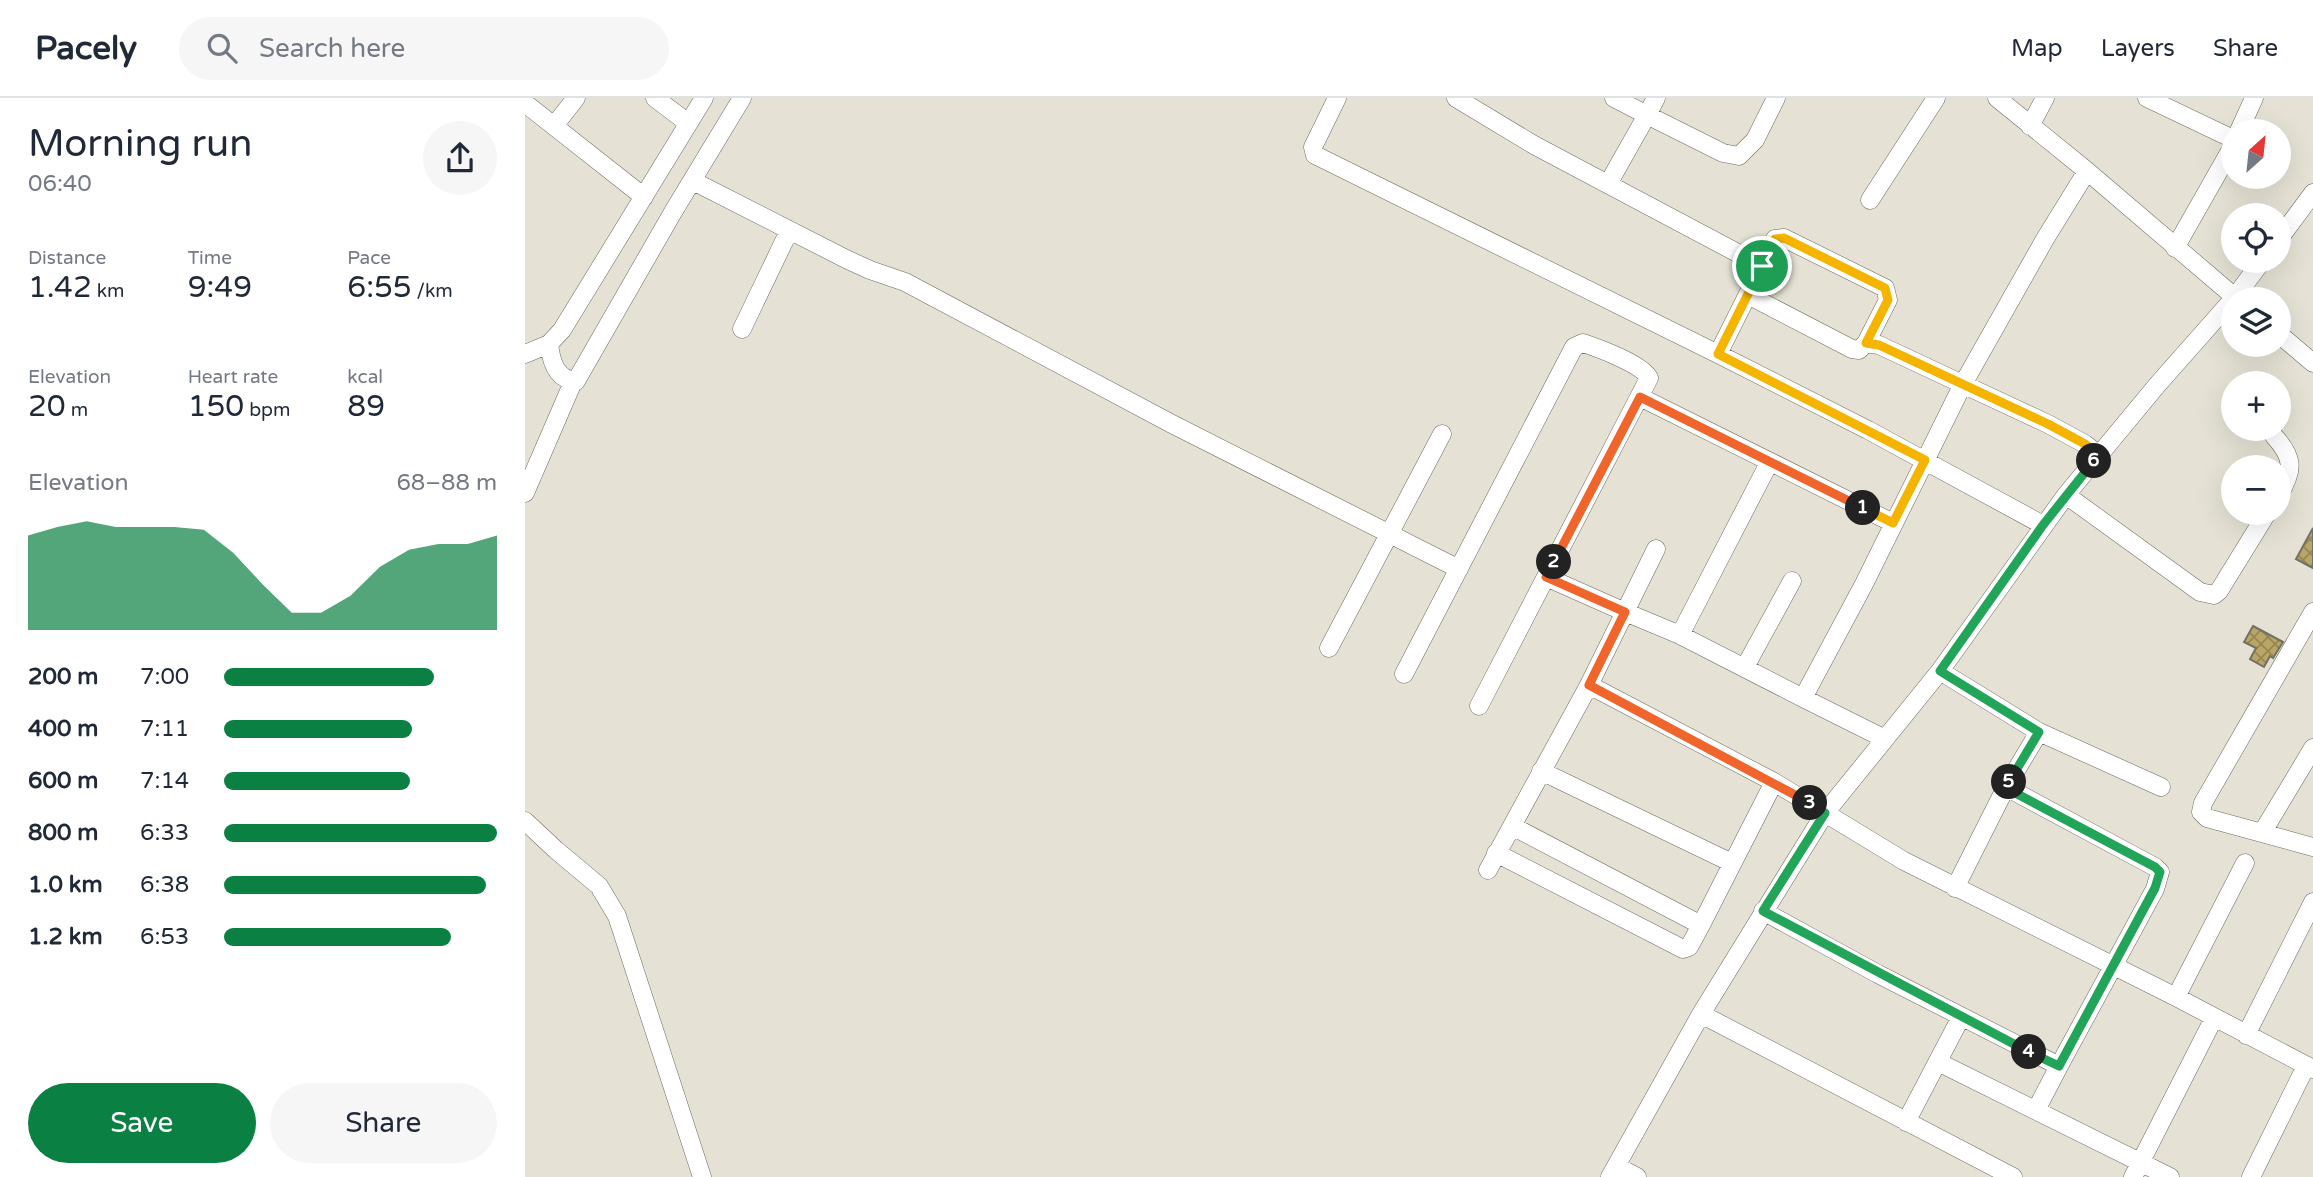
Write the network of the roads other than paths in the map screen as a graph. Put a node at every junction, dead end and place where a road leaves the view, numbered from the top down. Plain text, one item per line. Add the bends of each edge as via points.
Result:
1 (576, 98) edge
2 (655, 98) edge
3 (704, 98) edge
4 (742, 98) edge
5 (1337, 98) edge
6 (1614, 98) edge
7 (1655, 98) edge
8 (1776, 98) edge
9 (1936, 98) edge
10 (1997, 98) edge
11 (2045, 98) edge
12 (2147, 98) edge
13 (2254, 98) edge
14 (1460, 99) edge
15 (526, 104) edge
16 (1647, 115) junction
17 (2244, 119) edge
18 (688, 122) junction
19 (554, 126) junction
20 (2030, 126) junction
21 (2221, 133) edge
22 (2221, 167) edge
23 (2087, 171) junction
24 (693, 181) junction
25 (1608, 184) junction
26 (2313, 193) edge
27 (643, 197) junction
28 (1870, 200) dead end
29 (2291, 223) edge
30 (789, 231) junction
31 (2175, 248) junction
32 (1762, 266) junction
33 (2223, 287) edge
34 (1748, 295) junction
35 (2221, 315) edge
36 (742, 329) dead end
37 (1866, 343) junction
38 (549, 344) junction
39 (2291, 344) edge
40 (525, 354) edge
41 (1718, 354) junction
42 (2313, 363) edge
43 (573, 382) junction
44 (1963, 384) junction
45 (1640, 397) junction
46 (1442, 434) dead end
47 (2099, 455) junction
48 (1925, 460) junction
49 (1769, 463) junction
50 (525, 493) edge
51 (2066, 495) junction
52 (1893, 523) junction
53 (2043, 525) junction
54 (2259, 525) edge
55 (1388, 535) junction
56 (1656, 549) dead end
57 (1459, 569) junction
58 (1546, 577) junction
59 (1792, 581) dead end
60 (1625, 612) junction
61 (2313, 612) edge
62 (1680, 635) junction
63 (1329, 648) dead end
64 (1745, 667) junction
65 (1940, 671) junction
66 (1404, 674) dead end
67 (1589, 685) junction
68 (1803, 698) junction
69 (1479, 706) dead end
70 (2039, 732) junction
71 (1885, 739) junction
72 (2313, 748) edge
73 (1541, 771) junction
74 (1774, 782) junction
75 (2161, 787) dead end
76 (2006, 788) junction
77 (1825, 813) junction
78 (525, 821) edge
79 (1512, 826) junction
80 (2262, 833) junction
81 (2313, 847) edge
82 (1496, 853) junction
83 (1732, 863) junction
84 (2245, 863) dead end
85 (1488, 870) dead end
86 (1955, 888) junction
87 (2313, 902) edge
88 (1763, 911) junction
89 (1701, 925) junction
90 (2115, 966) junction
91 (2176, 997) junction
92 (1701, 1014) junction
93 (1961, 1017) junction
94 (2214, 1018) junction
95 (2246, 1035) junction
96 (1938, 1062) junction
97 (2059, 1066) junction
98 (2310, 1068) edge
99 (2036, 1110) junction
100 (1906, 1122) junction
101 (2137, 1170) edge
102 (1613, 1172) edge
103 (702, 1177) edge
104 (1637, 1177) edge
105 (2013, 1177) edge
106 (2170, 1177) edge
107 (2251, 1177) edge

1 - 19 street
2 - 18 street
3 - 18 street
4 - 24 street
5 - 41 street via 1313,147 1315,155
6 - 16 street
7 - 16 street
8 - 16 street via 1755,140 1739,156 1723,153
9 - 28 street
10 - 20 street
11 - 20 street
12 - 21 street
13 - 17 street
14 - 25 street
15 - 19 street
16 - 25 street
18 - 27 street
19 - 27 street
20 - 23 street
22 - 31 street
23 - 31 street
23 - 44 street
24 - 30 street
24 - 43 street via 579,379
25 - 32 street
26 - 29 street
27 - 38 street
30 - 36 street
30 - 55 street via 905,282
31 - 33 street
32 - 34 street
32 - 37 street via 1775,239 1784,238 1885,288 1888,300
34 - 37 street via 1852,349 1859,350
34 - 41 street
35 - 47 street
37 - 44 street
38 - 40 street
38 - 43 street via 557,372
39 - 42 street
41 - 48 street
43 - 50 street
44 - 47 street via 2048,424
44 - 48 street
45 - 49 street
45 - 57 street via 1649,378 1643,370 1593,346 1583,343 1574,347
45 - 58 street
46 - 55 street
47 - 51 street
48 - 52 street
48 - 53 street
49 - 52 street
49 - 62 street
51 - 53 street
51 - 54 street via 2209,595 2218,591
52 - 68 street
53 - 65 street
55 - 57 street
55 - 63 street
56 - 60 street
57 - 66 street
58 - 60 street
58 - 69 street
59 - 64 street
60 - 62 street
60 - 67 street
61 - 80 street via 2201,807 2207,818
62 - 64 street
64 - 68 street
65 - 70 street
65 - 71 street
67 - 73 street
67 - 74 street
68 - 71 street
70 - 75 street
70 - 76 street
71 - 77 street
72 - 80 street
73 - 79 street
73 - 83 street
74 - 77 street
74 - 83 street
76 - 86 street
76 - 90 street via 2160,872
77 - 86 street
77 - 88 street
78 - 103 street via 599,886 617,916
79 - 82 street
79 - 89 street
80 - 81 street
82 - 85 street
82 - 89 street via 1683,949 1689,947
83 - 89 street
84 - 91 street
86 - 90 street
87 - 95 street
88 - 92 street
88 - 93 street
90 - 91 street
90 - 97 street
91 - 94 street
92 - 100 street
92 - 102 street
93 - 96 street
93 - 97 street
94 - 95 street
94 - 101 street
95 - 98 street
96 - 99 street
96 - 100 street
97 - 99 street
98 - 107 street
99 - 101 street
100 - 105 street
101 - 106 street
102 - 104 street

